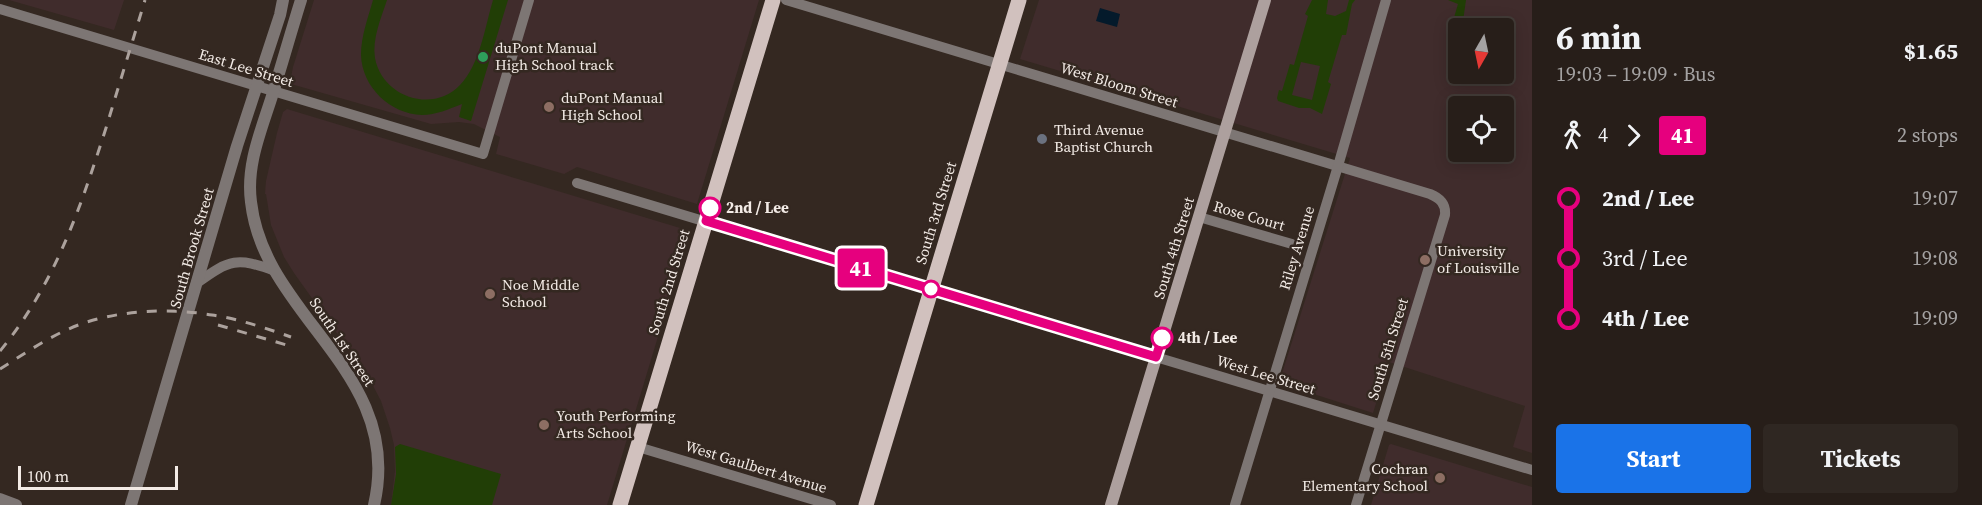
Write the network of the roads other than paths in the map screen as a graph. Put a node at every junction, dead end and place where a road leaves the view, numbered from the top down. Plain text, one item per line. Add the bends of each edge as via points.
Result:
1 (283, 0) edge
2 (301, 0) edge
3 (529, 0) edge
4 (773, 0) edge
5 (786, 0) edge
6 (1019, 0) edge
7 (1265, 0) edge
8 (1386, 0) edge
9 (0, 9) edge
10 (999, 64) junction
11 (256, 87) junction
12 (273, 92) junction
13 (1225, 132) junction
14 (1338, 166) junction
15 (577, 183) dead end
16 (1442, 202) joint
17 (1199, 217) junction
18 (706, 221) junction
19 (1292, 244) dead end
20 (275, 271) junction
21 (197, 283) junction
22 (931, 289) junction
23 (1156, 357) junction
24 (1270, 391) junction
25 (1381, 425) junction
26 (638, 447) junction
27 (1532, 470) edge
28 (0, 499) edge
29 (16, 505) edge
30 (131, 505) edge
31 (374, 505) edge
32 (620, 505) edge
33 (831, 505) edge
34 (866, 505) edge
35 (1111, 505) edge
36 (1235, 505) edge
37 (1356, 505) edge

1 - 11 street, South Brook Street
2 - 12 street
3 - 12 street, East Lee Street via 483,154
4 - 18 main road, South 2nd Street
5 - 10 street, West Bloom Street
6 - 10 main road, South 3rd Street
7 - 13 main road, South 4th Street
8 - 14 street, Riley Avenue
9 - 11 street, East Lee Street
10 - 13 street, West Bloom Street
10 - 22 main road, South 3rd Street
11 - 12 street, East Lee Street
11 - 21 street, South Brook Street
12 - 20 street, South 1st Street via 254,153 250,185 257,233
13 - 14 street, West Bloom Street
13 - 17 main road, South 4th Street
14 - 16 street, West Bloom Street via 1430,194
14 - 24 street, Riley Avenue
15 - 18 street, West Lee Street
16 - 25 street, South 5th Street via 1445,215
17 - 19 street, Rose Court
17 - 23 main road, South 4th Street
18 - 22 street, West Lee Street
18 - 26 main road, South 2nd Street
20 - 21 street via 236,262
20 - 31 street, South 1st Street via 357,388 369,414 379,464
21 - 30 street, South Brook Street
22 - 23 street, West Lee Street
22 - 34 main road, South 3rd Street
23 - 24 street, West Lee Street
23 - 35 main road, South 4th Street
24 - 25 street, West Lee Street
24 - 36 street, Riley Avenue
25 - 27 street, West Lee Street
25 - 37 street, South 5th Street
26 - 32 main road, South 2nd Street
26 - 33 street, West Gaulbert Avenue
28 - 29 street

